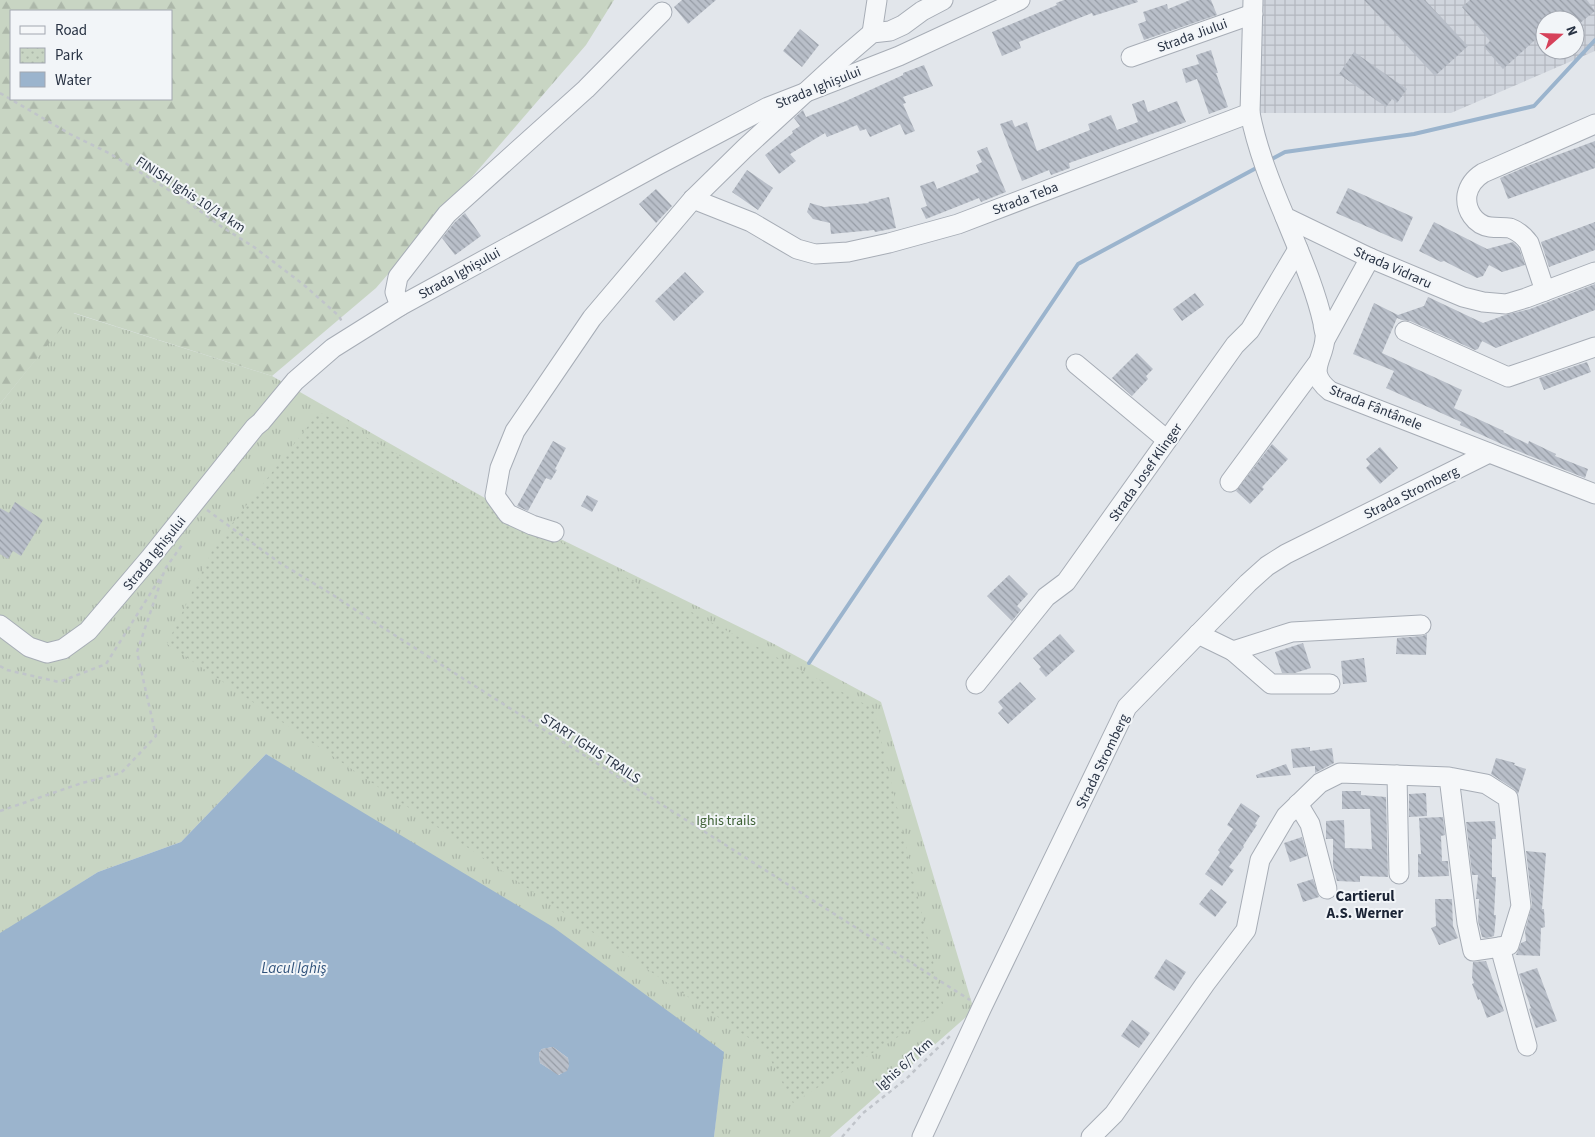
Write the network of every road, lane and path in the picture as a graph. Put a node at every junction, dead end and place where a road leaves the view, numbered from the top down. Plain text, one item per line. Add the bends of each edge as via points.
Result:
1 (877, 0) edge
2 (943, 0) edge
3 (1020, 0) edge
4 (1253, 7) edge
5 (662, 12) dead end
6 (872, 33) junction
7 (1131, 57) dead end
8 (805, 94) junction
9 (12, 100) edge
10 (1252, 120) junction
11 (1595, 124) edge
12 (692, 199) junction
13 (1286, 217) junction
14 (1298, 249) junction
15 (1370, 258) junction
16 (1595, 272) edge
17 (1545, 291) junction
18 (400, 306) junction
19 (1405, 331) dead end
20 (350, 337) junction
21 (1326, 338) junction
22 (1595, 347) edge
23 (1076, 364) dead end
24 (1318, 364) junction
25 (1168, 440) junction
26 (1489, 453) junction
27 (1230, 482) dead end
28 (1595, 494) edge
29 (196, 502) junction
30 (554, 532) dead end
31 (186, 540) dead end
32 (0, 625) edge
33 (1421, 625) dead end
34 (1198, 634) junction
35 (1233, 651) junction
36 (976, 684) dead end
37 (1330, 684) dead end
38 (1397, 774) junction
39 (1449, 777) junction
40 (1298, 804) junction
41 (0, 811) edge
42 (1399, 874) dead end
43 (1327, 888) dead end
44 (1505, 946) junction
45 (971, 1001) dead end
46 (953, 1032) dead end
47 (1527, 1046) dead end
48 (842, 1137) edge
49 (922, 1137) edge
50 (1091, 1137) edge

1 - 6 street
2 - 6 street via 890,31
3 - 8 street, Strada Ighișului via 899,56
4 - 7 street, Strada Jiului
4 - 10 street
5 - 18 street via 586,89 448,214 398,277 394,292
6 - 8 street
8 - 12 street
8 - 18 street, Strada Ighișului via 768,107 658,164
9 - 20 path, FINISH Ighis 10/14 km via 70,134 109,152 254,247 339,316
10 - 12 street, Strada Teba via 1053,187 958,224 848,252 815,254 797,249 751,222
10 - 13 street via 1272,186
11 - 17 street via 1484,174 1468,191 1470,211 1478,222 1490,227 1513,229 1529,243
12 - 30 street via 592,318 515,431 500,468 495,496 508,514
13 - 14 street
13 - 15 street, Strada Vidraru
14 - 21 street via 1319,306
14 - 25 street, Strada Josef Klinger via 1250,330 1235,345
15 - 17 street, Strada Vidraru via 1463,297 1483,302 1506,304
15 - 21 street
16 - 17 street, Strada Vidraru
18 - 20 street, Strada Ighișului
19 - 22 street via 1508,377
20 - 29 street, Strada Ighișului via 296,381
21 - 24 street
23 - 25 street
24 - 26 street, Strada Fântânele via 1318,376 1330,391
24 - 27 street
25 - 36 street, Strada Josef Klinger via 1066,582 1046,597
26 - 28 street, Strada Fântânele
26 - 34 street, Strada Stromberg via 1286,554 1248,583
29 - 32 street, Strada Ighișului via 88,631 63,649 47,653 28,647
29 - 45 path, START IGHIS TRAILS via 280,563
31 - 41 path via 165,569 137,652 156,736 121,773
33 - 35 street via 1292,632
34 - 35 street
34 - 49 street, Strada Stromberg via 1128,707
35 - 37 street via 1271,684
38 - 39 street
38 - 40 street via 1340,773 1320,782
38 - 42 street
39 - 44 street via 1473,952
39 - 44 street via 1486,784 1508,798 1520,906
40 - 43 street via 1310,824
40 - 50 street via 1286,816 1260,860 1246,930 1114,1114
44 - 47 street
46 - 48 path, Ighis 6/7 km via 906,1078 863,1113

